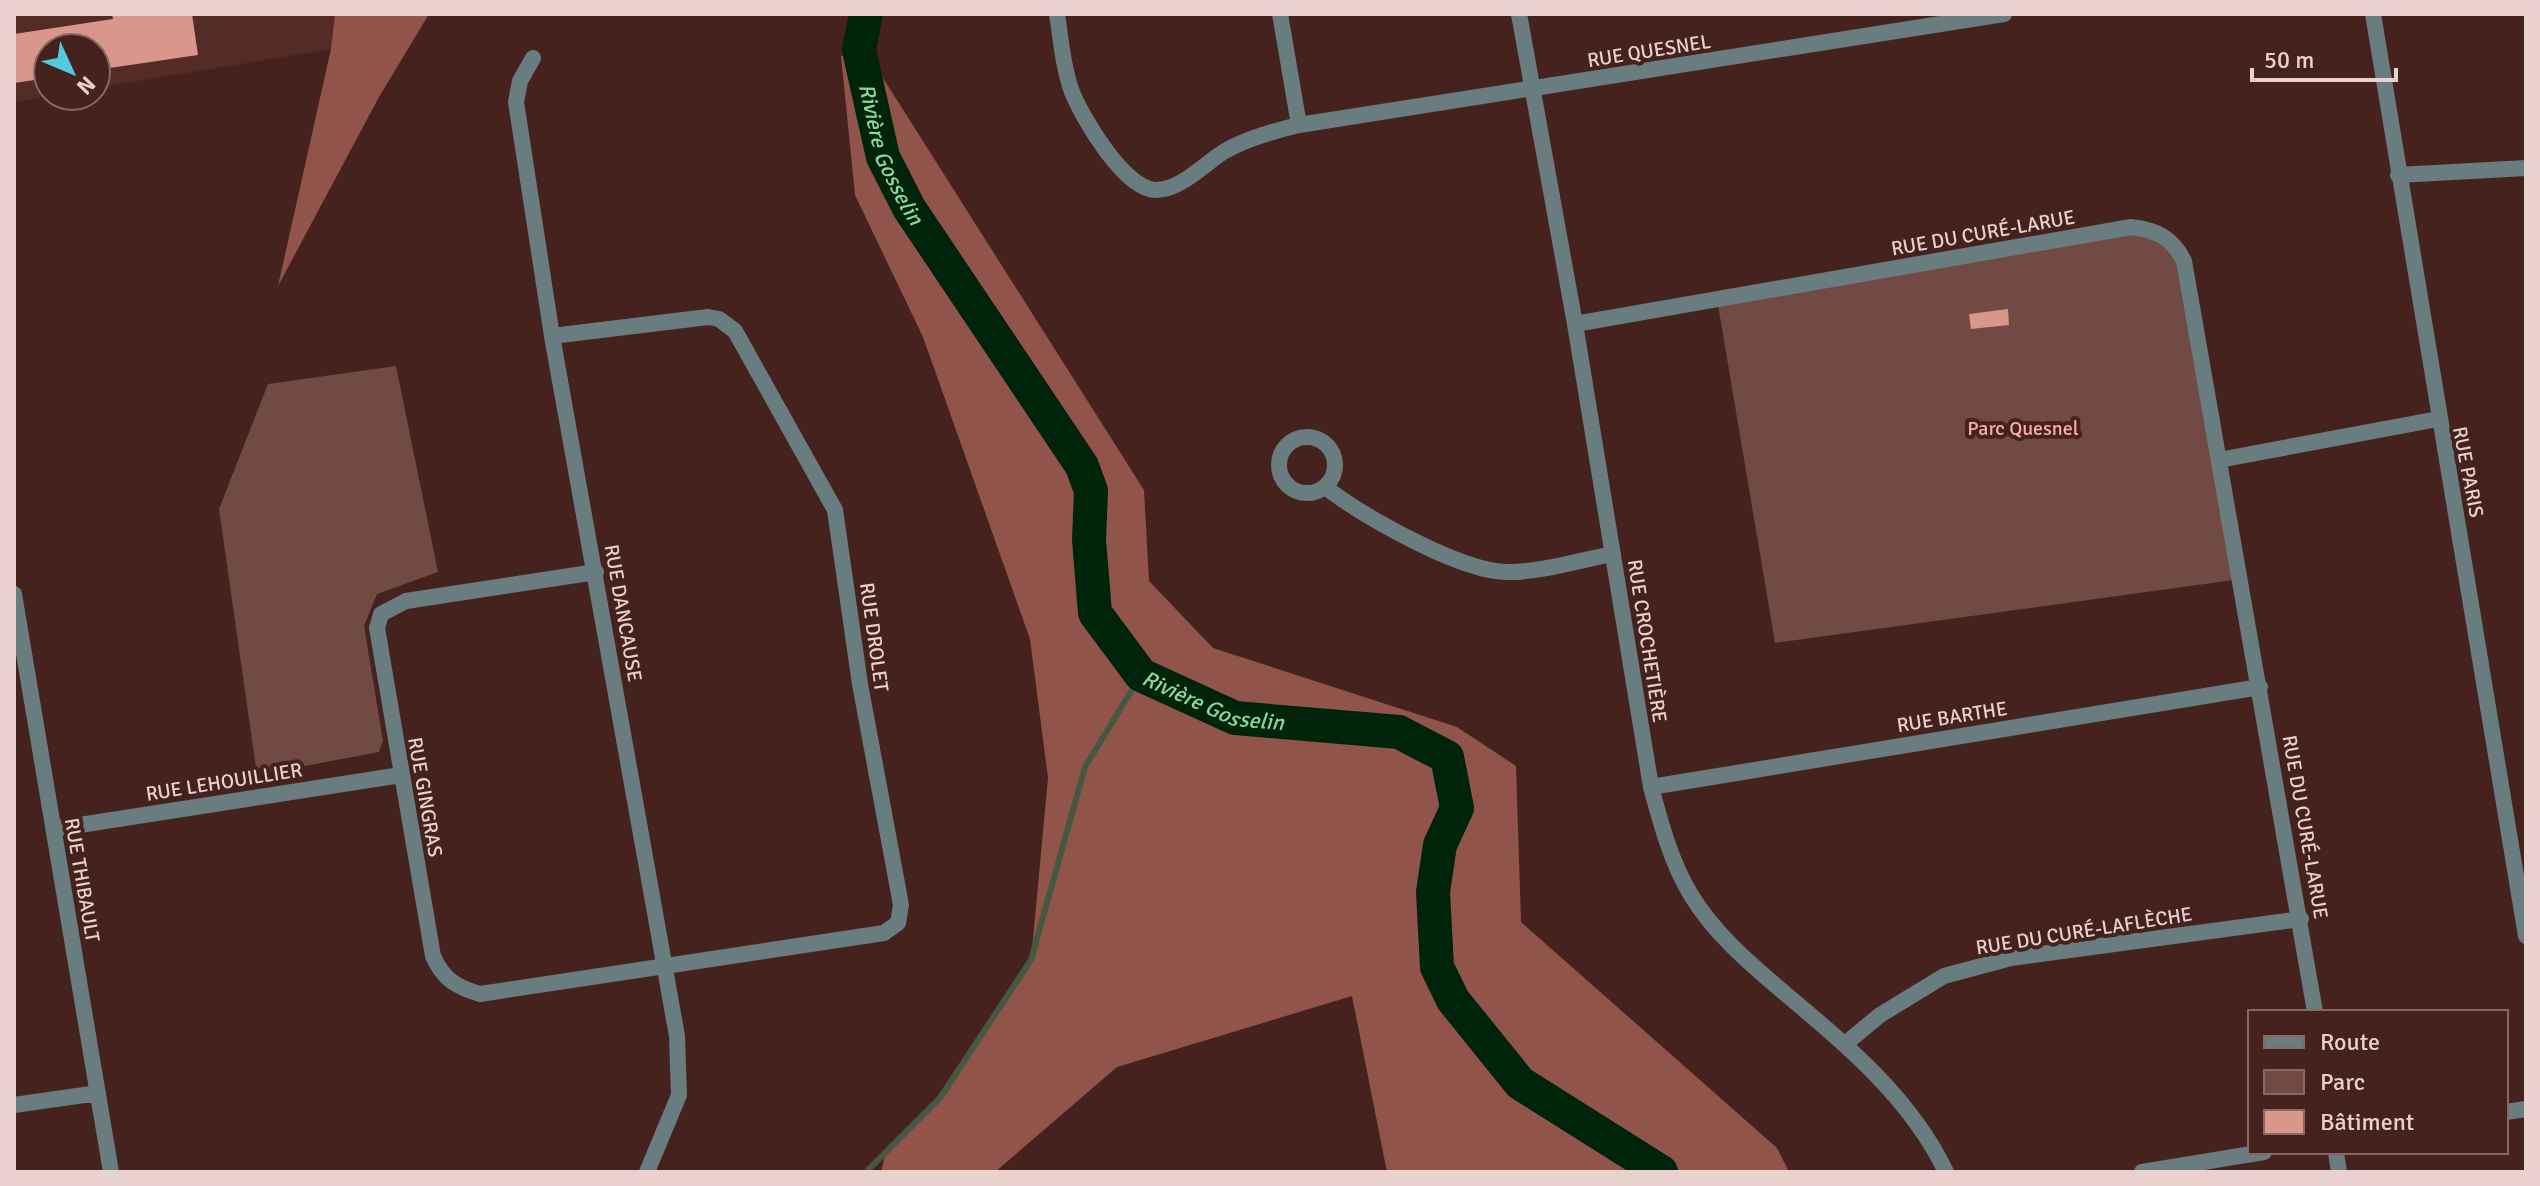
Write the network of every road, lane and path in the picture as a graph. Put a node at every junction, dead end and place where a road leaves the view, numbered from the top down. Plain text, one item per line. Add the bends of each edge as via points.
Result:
1 (1057, 14) edge
2 (1280, 14) edge
3 (1519, 14) edge
4 (2004, 14) edge
5 (2373, 14) edge
6 (533, 58) dead end
7 (1534, 90) junction
8 (1299, 125) junction
9 (2526, 168) edge
10 (2398, 175) junction
11 (1575, 324) junction
12 (552, 336) junction
13 (2438, 419) junction
14 (2219, 460) junction
15 (1325, 487) dead end
16 (1613, 554) junction
17 (596, 572) junction
18 (14, 594) edge
19 (2260, 687) junction
20 (401, 775) junction
21 (1651, 787) junction
22 (54, 829) junction
23 (2301, 919) junction
24 (2526, 936) edge
25 (665, 967) junction
26 (2315, 1010) edge
27 (1845, 1044) junction
28 (98, 1093) junction
29 (14, 1105) edge
30 (2252, 1154) edge
31 (111, 1172) edge
32 (647, 1172) edge
33 (1946, 1172) edge
34 (2142, 1172) edge

1 - 8 street, RUE QUESNEL via 1073,94 1120,171 1138,186 1158,190 1258,135
2 - 8 street
3 - 7 street, RUE CROCHETIÈRE
4 - 7 street, RUE QUESNEL
5 - 10 street, RUE PARIS
6 - 12 street, RUE DANCAUSE via 516,102
7 - 8 street, RUE QUESNEL
7 - 11 street, RUE CROCHETIÈRE
9 - 10 street
10 - 13 street, RUE PARIS
11 - 14 street, RUE DU CURÉ-LARUE via 2131,227 2153,230 2176,244 2184,261
11 - 16 street, RUE CROCHETIÈRE
12 - 17 street, RUE DANCAUSE
12 - 25 street, RUE DROLET via 708,317 730,325 835,510 838,526 860,684 901,905 898,923 884,933
13 - 14 street
13 - 24 street, RUE PARIS via 2483,659
14 - 19 street, RUE DU CURÉ-LARUE
15 - 16 street via 1456,560 1489,571 1512,572
16 - 21 street, RUE CROCHETIÈRE
17 - 20 street, RUE GINGRAS via 406,601 381,614 377,628
17 - 25 street, RUE DANCAUSE
18 - 22 street, RUE THIBAULT
19 - 21 street, RUE BARTHE
19 - 23 street, RUE DU CURÉ-LARUE
20 - 22 street, RUE LEHOUILLIER
20 - 25 street, RUE GINGRAS via 433,956 440,973 459,988 480,994
21 - 27 street, RUE CROCHETIÈRE via 1674,861 1716,930
22 - 28 street, RUE THIBAULT
23 - 26 street, RUE DU CURÉ-LARUE
23 - 27 street, RUE DU CURÉ-LAFLÈCHE via 2011,958 1944,976 1880,1015
25 - 32 street, RUE DANCAUSE via 677,1036 679,1095
27 - 33 street, RUE CROCHETIÈRE via 1917,1124
28 - 29 street
28 - 31 street, RUE THIBAULT
30 - 34 street

